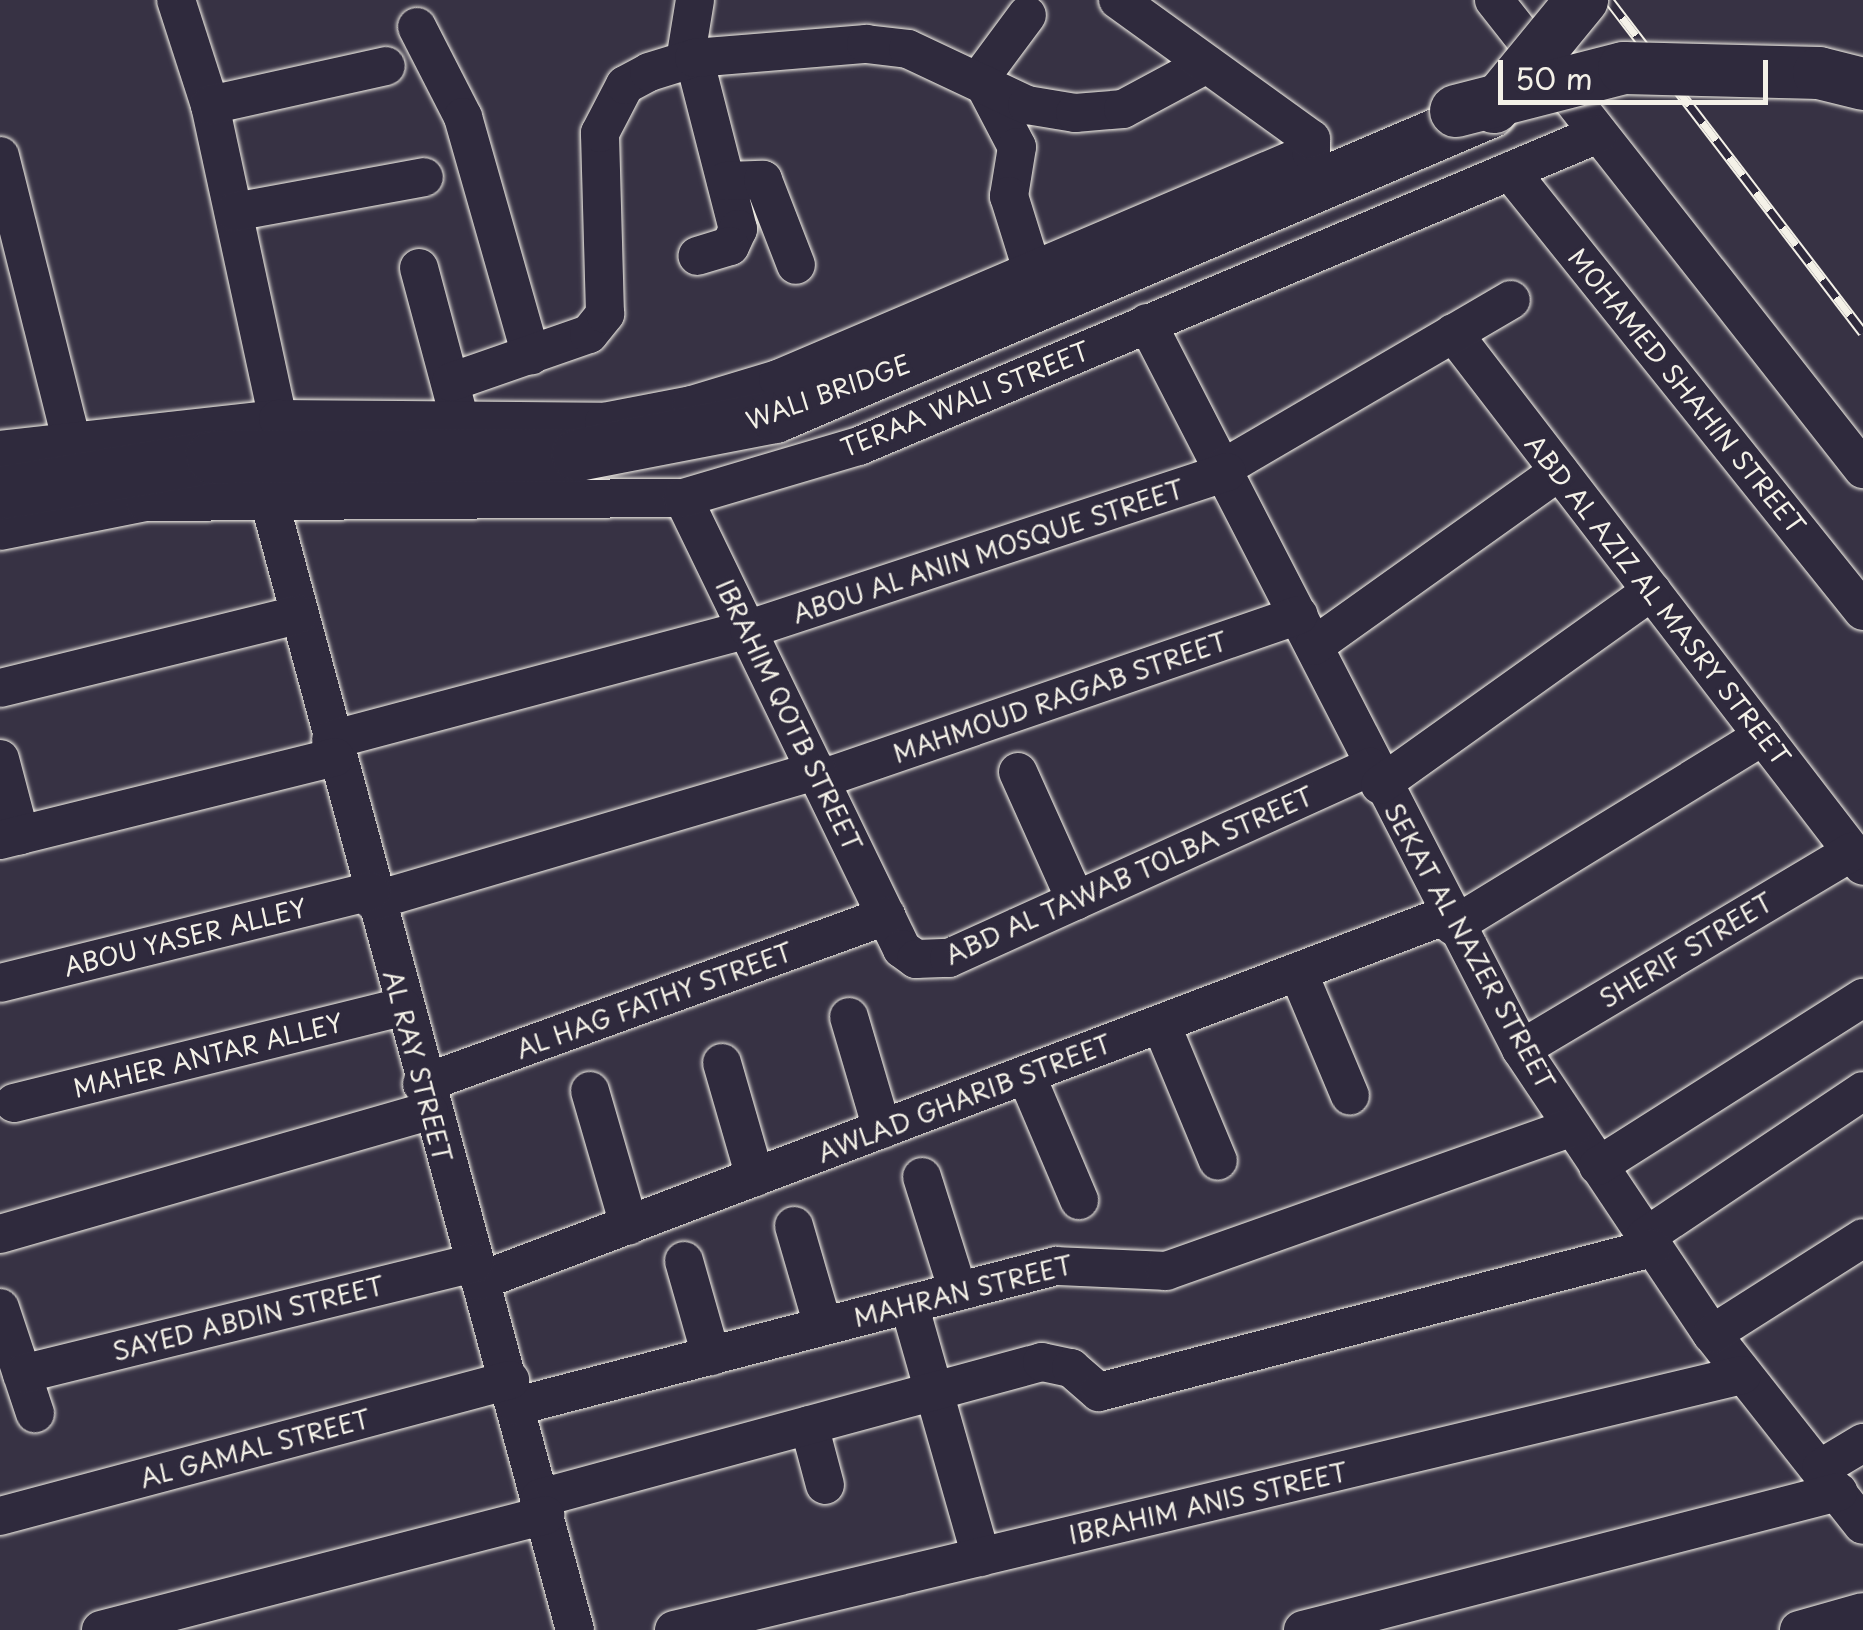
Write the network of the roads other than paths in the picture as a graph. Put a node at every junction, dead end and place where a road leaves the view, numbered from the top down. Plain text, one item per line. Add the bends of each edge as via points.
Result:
1 (178, 0) edge
2 (695, 0) edge
3 (1118, 0) edge
4 (1494, 0) edge
5 (1548, 0) edge
6 (1582, 0) edge
7 (1027, 15) dead end
8 (417, 27) dead end
9 (689, 60) junction
10 (1207, 64) junction
11 (386, 66) dead end
12 (981, 82) junction
13 (1863, 84) edge
14 (210, 104) junction
15 (1863, 104) edge
16 (1473, 111) junction
17 (1598, 134) junction
18 (0, 156) edge
19 (1510, 170) junction
20 (424, 176) dead end
21 (726, 182) junction
22 (234, 212) junction
23 (697, 256) dead end
24 (796, 265) dead end
25 (419, 268) dead end
26 (1034, 273) junction
27 (1510, 300) dead end
28 (1147, 323) junction
29 (1453, 333) junction
30 (531, 355) junction
31 (451, 382) junction
32 (278, 419) junction
33 (460, 420) junction
34 (70, 435) junction
35 (0, 450) edge
36 (1226, 469) junction
37 (1863, 469) edge
38 (1559, 471) junction
39 (0, 490) edge
40 (683, 498) junction
41 (269, 500) junction
42 (0, 531) edge
43 (1652, 592) junction
44 (1863, 611) edge
45 (298, 615) junction
46 (748, 629) junction
47 (1306, 630) junction
48 (0, 688) edge
49 (1763, 736) junction
50 (333, 748) junction
51 (0, 759) edge
52 (1018, 772) dead end
53 (819, 775) junction
54 (1376, 776) junction
55 (10, 837) edge
56 (1858, 859) edge
57 (372, 896) junction
58 (1076, 900) junction
59 (1450, 920) junction
60 (891, 925) junction
61 (1298, 972) junction
62 (0, 982) edge
63 (1863, 998) edge
64 (402, 1008) junction
65 (850, 1017) dead end
66 (1161, 1024) junction
67 (1521, 1049) junction
68 (722, 1063) dead end
69 (1026, 1075) junction
70 (590, 1091) dead end
71 (1863, 1091) edge
72 (1350, 1096) dead end
73 (426, 1098) junction
74 (14, 1104) dead end
75 (1572, 1127) junction
76 (882, 1129) junction
77 (1218, 1160) dead end
78 (1598, 1166) junction
79 (756, 1177) junction
80 (922, 1177) dead end
81 (1079, 1200) dead end
82 (629, 1225) junction
83 (794, 1226) dead end
84 (0, 1234) edge
85 (1863, 1238) edge
86 (1649, 1243) junction
87 (684, 1261) dead end
88 (477, 1272) junction
89 (958, 1291) junction
90 (908, 1304) junction
91 (0, 1308) edge
92 (823, 1326) junction
93 (1712, 1334) junction
94 (711, 1356) junction
95 (22, 1374) junction
96 (1742, 1375) junction
97 (934, 1392) junction
98 (513, 1393) junction
99 (35, 1413) dead end
100 (809, 1425) junction
101 (1863, 1443) edge
102 (1829, 1480) junction
103 (826, 1485) dead end
104 (542, 1507) junction
105 (0, 1516) edge
106 (1863, 1525) edge
107 (981, 1557) junction
108 (1863, 1612) edge
109 (195, 1618) edge
110 (101, 1630) edge
111 (574, 1630) edge
112 (674, 1630) edge
113 (1303, 1630) edge
114 (1799, 1630) edge

1 - 14 street
2 - 9 street
3 - 10 street
4 - 17 street
5 - 16 main road, WALI BRIDGE
6 - 16 main road, WALI BRIDGE, bridge
7 - 12 street
8 - 30 street via 463,116
9 - 12 street via 866,44 908,49
9 - 21 street
9 - 30 street via 625,85 608,106 600,133 605,314 589,334
10 - 12 street via 1168,92 1107,110 1027,104
10 - 26 street via 1311,139 1305,158
11 - 14 street
12 - 26 street via 1017,146 1010,196
13 - 16 main road, WALI BRIDGE, bridge via 1820,73 1624,68
14 - 22 street
15 - 16 main road, WALI BRIDGE via 1817,92 1626,86
16 - 39 main road, WALI BRIDGE via 775,417 578,454 212,457
17 - 19 street, TERAA WALI STREET
17 - 37 street
18 - 34 street
19 - 28 street, TERAA WALI STREET
19 - 44 street, MOHAMED SHAHIN STREET
20 - 22 street
21 - 23 street via 738,239
21 - 24 street via 763,180
22 - 32 street
25 - 31 street
26 - 33 street via 692,405 604,422
27 - 29 street, ABOU AL ANIN MOSQUE STREET
28 - 36 street, SEKAT AL NAZER STREET
28 - 40 street, TERAA WALI STREET via 860,446
29 - 36 street, ABOU AL ANIN MOSQUE STREET
29 - 38 street, ABD AL AZIZ AL MASRY STREET
30 - 31 street
31 - 33 street
32 - 33 street
32 - 34 street
34 - 35 street
36 - 46 street, ABOU AL ANIN MOSQUE STREET
36 - 47 street, SEKAT AL NAZER STREET
38 - 43 street, ABD AL AZIZ AL MASRY STREET
38 - 47 street, MAHMOUD RAGAB STREET
40 - 41 street, TERAA WALI STREET
40 - 46 street, IBRAHIM QOTB STREET
41 - 42 street, TERAA WALI STREET via 146,502
41 - 45 street, AL RAY STREET
43 - 49 street, ABD AL AZIZ AL MASRY STREET
43 - 54 street, ABD AL TAWAB TOLBA STREET
45 - 48 street
45 - 50 street, AL RAY STREET
46 - 50 street, ABOU AL ANIN MOSQUE STREET
46 - 53 street, IBRAHIM QOTB STREET
47 - 53 street, MAHMOUD RAGAB STREET
47 - 54 street, SEKAT AL NAZER STREET
49 - 56 street, ABD AL AZIZ AL MASRY STREET
49 - 59 street, AWLAD GHARIB STREET
50 - 55 street, ABOU AL ANIN MOSQUE STREET
50 - 57 street, AL RAY STREET
51 - 55 street
52 - 58 street
53 - 57 street, MAHMOUD RAGAB STREET
53 - 60 street, IBRAHIM QOTB STREET
54 - 58 street, ABD AL TAWAB TOLBA STREET
54 - 59 street, SEKAT AL NAZER STREET
56 - 67 street, SHERIF STREET
57 - 62 street, ABOU YASER ALLEY
57 - 64 street, AL RAY STREET
58 - 60 street, ABD AL TAWAB TOLBA STREET via 932,962 902,948
59 - 61 street, AWLAD GHARIB STREET
59 - 67 street, SEKAT AL NAZER STREET
60 - 73 street, AL HAG FATHY STREET
61 - 66 street, AWLAD GHARIB STREET
61 - 72 street
63 - 78 street
64 - 73 street, AL RAY STREET
64 - 74 street, MAHER ANTAR ALLEY
65 - 76 street
66 - 69 street, AWLAD GHARIB STREET
66 - 77 street
67 - 75 street, SEKAT AL NAZER STREET
68 - 79 street
69 - 76 street, AWLAD GHARIB STREET
69 - 81 street
70 - 82 street
71 - 86 street
73 - 84 street, AL HAG FATHY STREET
73 - 88 street, AL RAY STREET
75 - 78 street, SEKAT AL NAZER STREET
75 - 89 street, MAHRAN STREET via 1166,1271 1082,1260
76 - 79 street, AWLAD GHARIB STREET
78 - 86 street, SEKAT AL NAZER STREET
79 - 82 street, AWLAD GHARIB STREET
80 - 89 street
82 - 88 street, AWLAD GHARIB STREET
83 - 92 street
85 - 93 street
86 - 93 street, SEKAT AL NAZER STREET
86 - 97 street via 1099,1392 1058,1361
87 - 94 street
88 - 95 street, SAYED ABDIN STREET
88 - 98 street, AL RAY STREET
89 - 90 street, MAHRAN STREET
90 - 92 street, MAHRAN STREET
90 - 97 street
91 - 95 street
92 - 94 street, MAHRAN STREET
93 - 96 street, SEKAT AL NAZER STREET
94 - 98 street, MAHRAN STREET
95 - 99 street
96 - 102 street, SEKAT AL NAZER STREET
96 - 107 street, IBRAHIM ANIS STREET
97 - 100 street
97 - 107 street
98 - 104 street, AL RAY STREET
98 - 105 street, AL GAMAL STREET
100 - 103 street
100 - 104 street
101 - 102 street
102 - 106 street, SEKAT AL NAZER STREET
102 - 113 street
104 - 109 street
104 - 111 street, AL RAY STREET
107 - 112 street, IBRAHIM ANIS STREET
108 - 114 street
109 - 110 street

